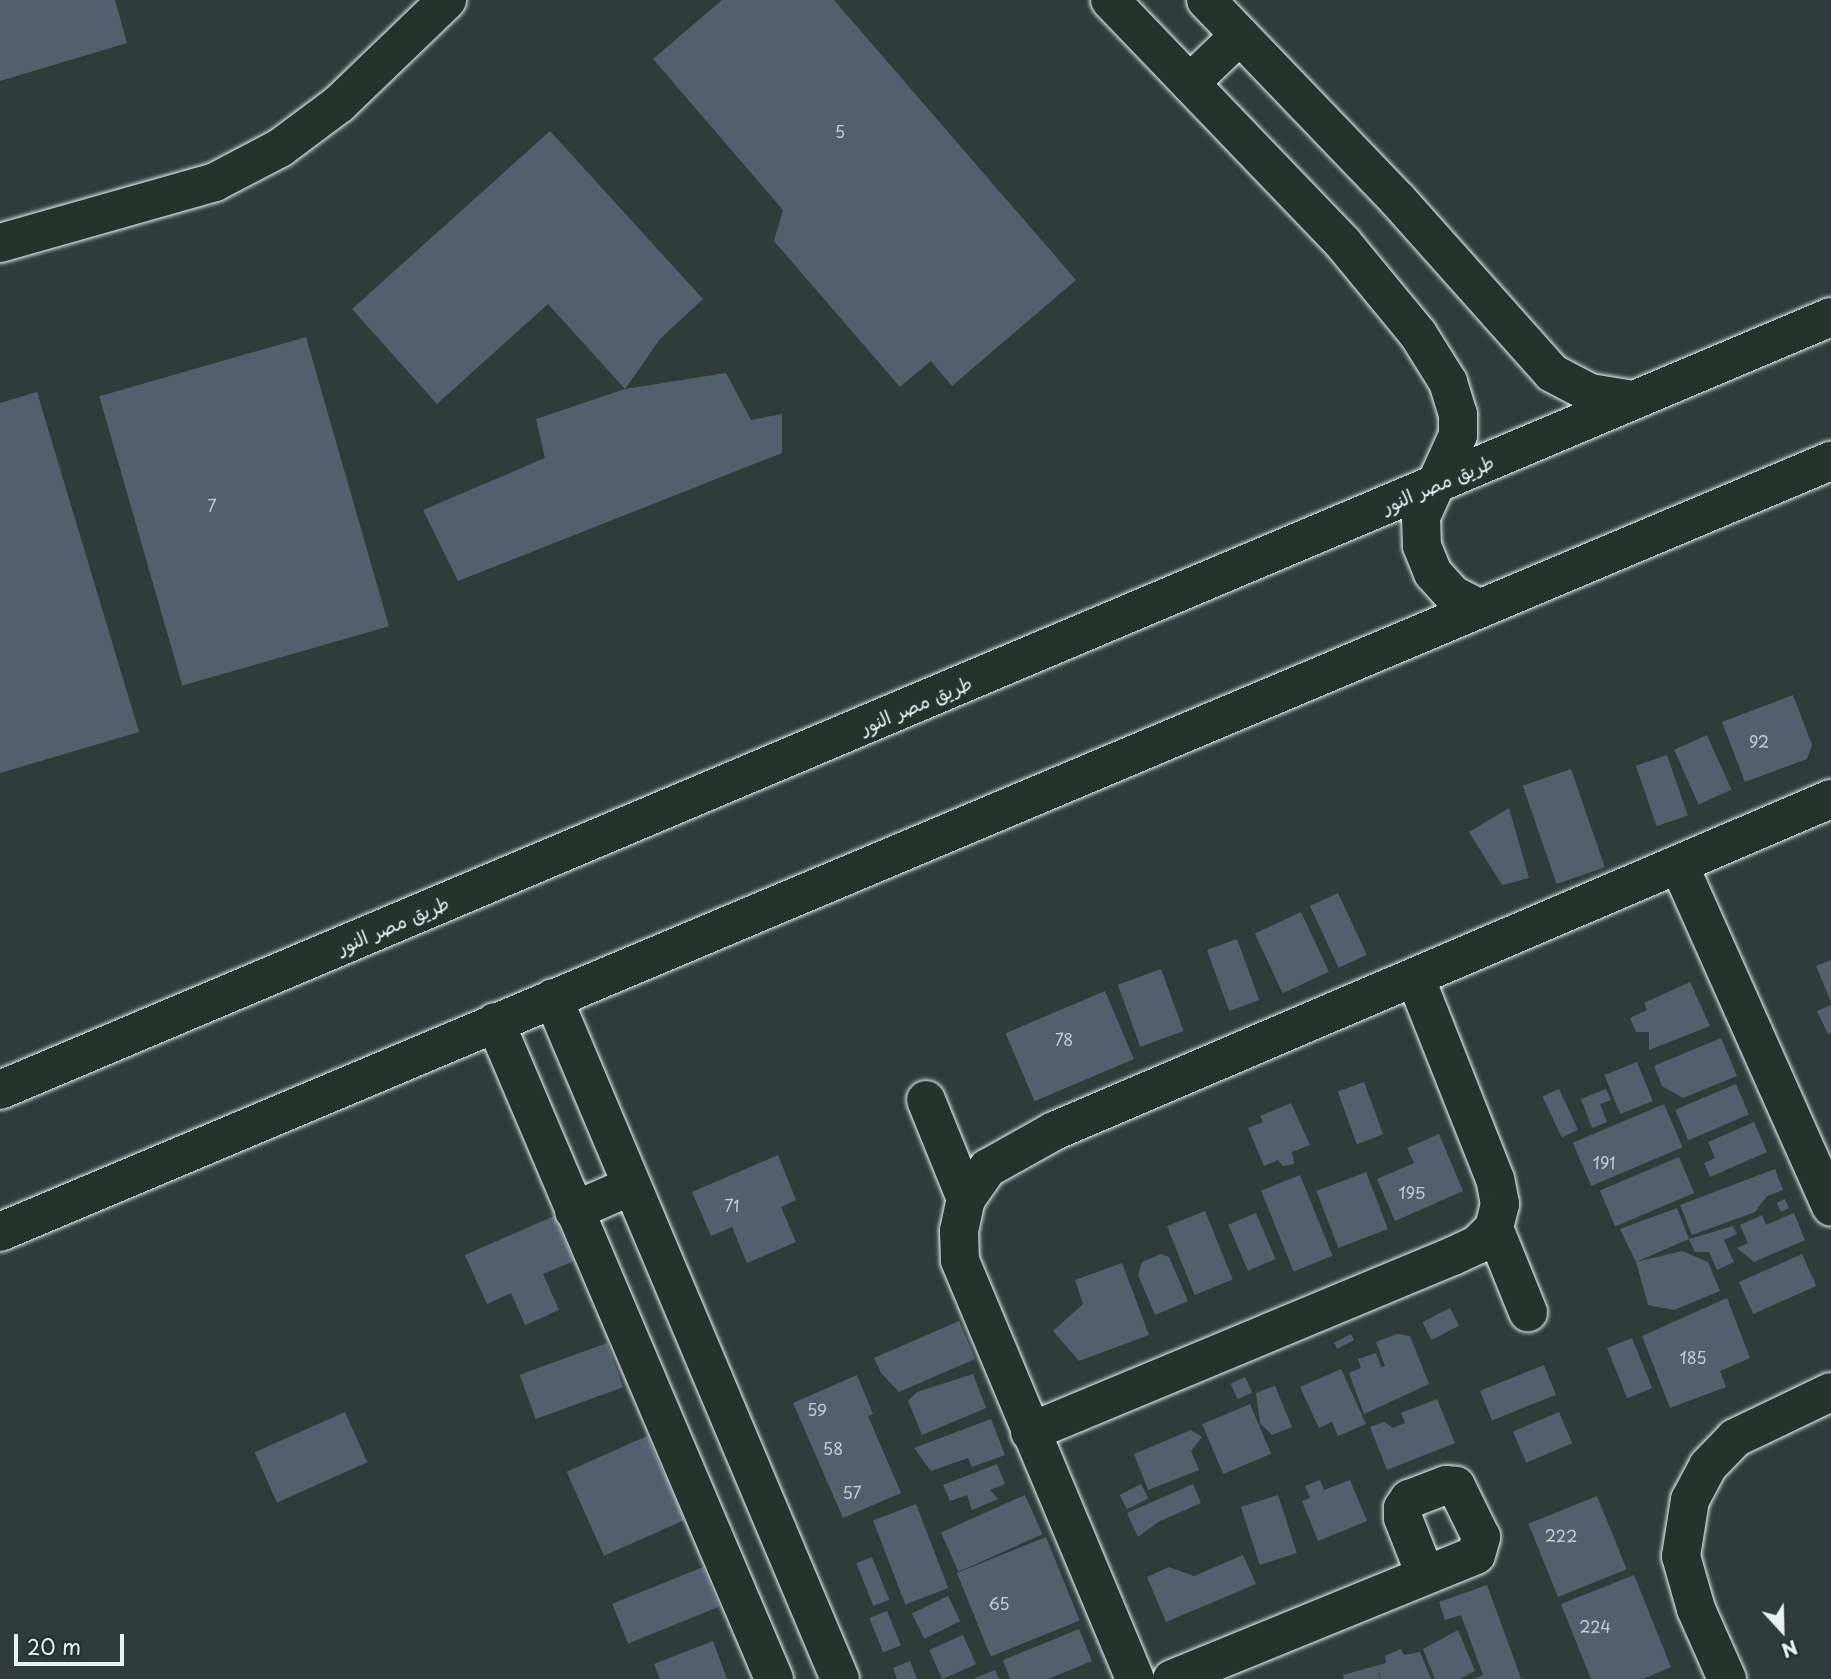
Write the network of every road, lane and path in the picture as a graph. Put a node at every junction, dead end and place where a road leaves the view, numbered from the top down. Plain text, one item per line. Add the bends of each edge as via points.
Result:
1 (447, 0) edge
2 (1110, 0) edge
3 (1206, 0) edge
4 (1240, 35) junction
5 (1190, 83) junction
6 (0, 243) edge
7 (1831, 317) edge
8 (1633, 401) junction
9 (1831, 461) edge
10 (1430, 488) junction
11 (1479, 608) junction
12 (1831, 799) edge
13 (1679, 865) junction
14 (1415, 977) junction
15 (553, 998) junction
16 (495, 1022) junction
17 (0, 1090) edge
18 (926, 1100) dead end
19 (631, 1186) junction
20 (967, 1199) junction
21 (1831, 1207) edge
22 (574, 1211) junction
23 (1494, 1228) junction
24 (0, 1232) edge
25 (1528, 1312) dead end
26 (1831, 1391) edge
27 (1030, 1432) junction
28 (1425, 1574) dead end
29 (774, 1679) edge
30 (840, 1679) edge
31 (1135, 1679) edge
32 (1172, 1679) edge
33 (1727, 1679) edge

1 - 6 street via 339,104 280,148 215,182
2 - 5 street
3 - 4 street
4 - 5 street
4 - 8 street via 1397,199 1552,373 1590,393
5 - 10 street via 1343,243 1418,334 1448,382 1458,414 1458,435 1452,455
7 - 8 street, طريق مصر النور
8 - 10 street, طريق مصر النور
9 - 11 street
10 - 11 street via 1421,517 1422,546 1433,573 1453,595
10 - 17 street, طريق مصر النور
11 - 15 street
12 - 13 street
13 - 14 street
13 - 21 street
14 - 20 street via 1019,1146 988,1168
14 - 23 street via 1494,1179 1500,1204
15 - 16 street
15 - 19 street
16 - 22 street
16 - 24 street
18 - 20 street
19 - 22 street
19 - 30 street
20 - 27 street via 959,1231 960,1260
22 - 29 street
23 - 25 street
23 - 27 street via 1477,1245 1453,1256
26 - 33 street via 1735,1438 1708,1466 1690,1500 1681,1556 1696,1609
27 - 31 street
28 - 32 street

